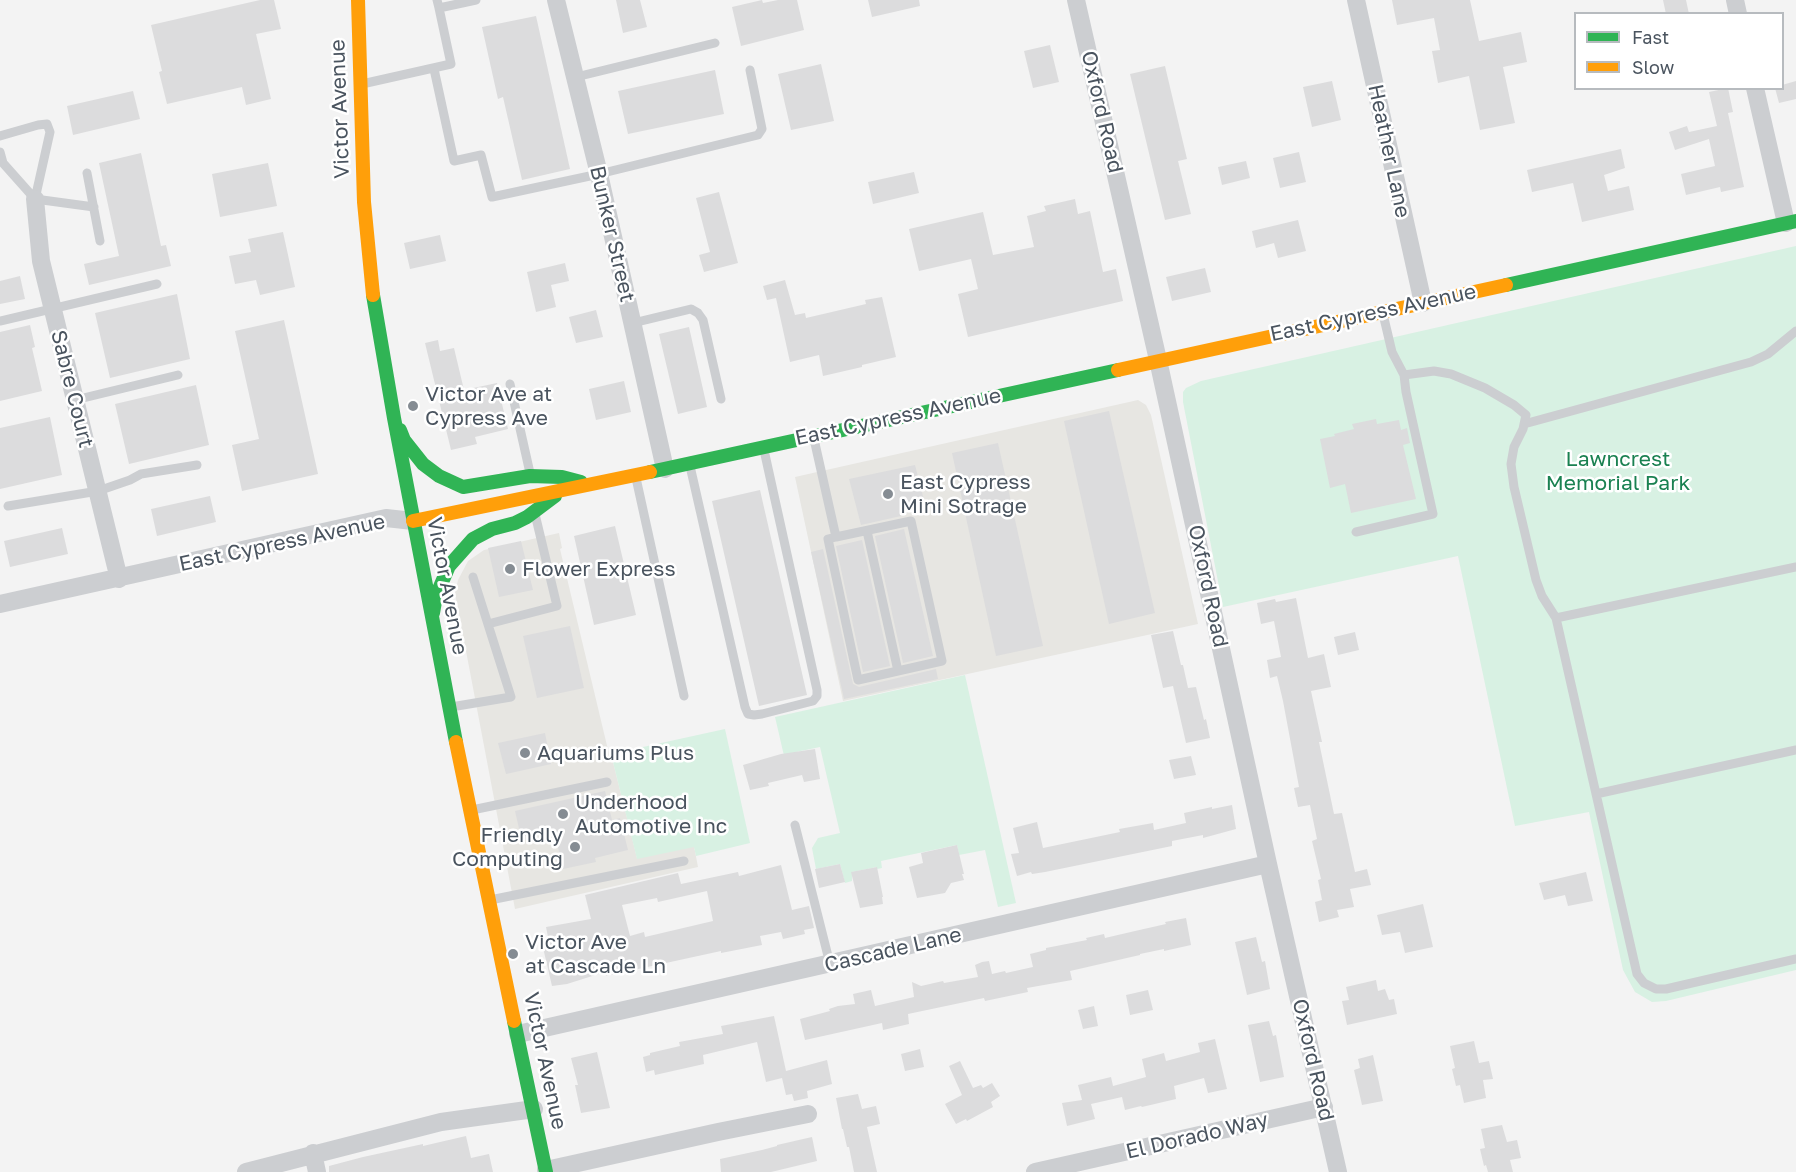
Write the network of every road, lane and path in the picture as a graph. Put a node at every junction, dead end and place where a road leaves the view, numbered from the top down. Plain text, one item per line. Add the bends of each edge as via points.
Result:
1 (358, 0) edge
2 (476, 0) edge
3 (556, 0) edge
4 (1076, 0) edge
5 (1356, 0) edge
6 (438, 4) edge
7 (715, 43) dead end
8 (434, 69) junction
9 (750, 70) dead end
10 (576, 77) junction
11 (361, 84) junction
12 (1756, 90) edge
13 (0, 136) edge
14 (0, 152) edge
15 (87, 173) dead end
16 (599, 174) junction
17 (35, 199) junction
18 (94, 207) junction
19 (1791, 222) edge
20 (100, 241) dead end
21 (157, 285) dead end
22 (1423, 303) junction
23 (52, 308) junction
24 (1383, 311) junction
25 (0, 321) edge
26 (633, 323) junction
27 (1796, 331) edge
28 (1158, 360) junction
29 (178, 375) dead end
30 (1404, 375) junction
31 (510, 384) dead end
32 (721, 399) dead end
33 (75, 400) junction
34 (394, 418) junction
35 (1524, 424) junction
36 (813, 436) junction
37 (763, 447) junction
38 (689, 464) junction
39 (197, 465) dead end
40 (665, 469) junction
41 (530, 476) junction
42 (636, 476) junction
43 (592, 485) junction
44 (98, 491) junction
45 (559, 492) junction
46 (8, 506) dead end
47 (535, 512) junction
48 (413, 521) junction
49 (867, 531) junction
50 (1356, 532) dead end
51 (836, 537) junction
52 (1796, 567) edge
53 (473, 578) dead end
54 (119, 579) junction
55 (0, 604) edge
56 (1556, 618) junction
57 (432, 622) junction
58 (488, 624) junction
59 (898, 671) junction
60 (684, 696) dead end
61 (449, 708) junction
62 (1796, 750) edge
63 (607, 782) dead end
64 (1596, 795) junction
65 (470, 810) junction
66 (795, 825) dead end
67 (684, 861) dead end
68 (1268, 864) junction
69 (490, 900) junction
70 (1796, 959) edge
71 (830, 964) junction
72 (518, 1034) junction
73 (1324, 1107) junction
74 (534, 1109) junction
75 (808, 1114) dead end
76 (313, 1154) junction
77 (546, 1171) edge
78 (246, 1172) edge
79 (317, 1172) edge
80 (1035, 1172) edge
81 (1338, 1172) edge

1 - 11 main road, Victor Avenue
2 - 6 lane
3 - 10 street, Bunker Street
4 - 28 street, Oxford Road
5 - 22 street, Heather Lane
6 - 8 lane via 451,64
7 - 10 lane
8 - 11 lane
8 - 16 lane via 454,161 481,155 492,197
9 - 16 lane via 762,129 758,135
10 - 16 street, Bunker Street
11 - 34 main road, Victor Avenue via 364,202 372,283
12 - 19 street
13 - 17 lane via 47,124 50,132
14 - 17 lane via 3,163
15 - 18 lane
16 - 26 street, Bunker Street
17 - 18 lane
17 - 23 street, Sabre Court via 41,261
18 - 20 lane
19 - 22 main road, East Cypress Avenue
21 - 23 lane
22 - 24 main road, East Cypress Avenue
23 - 25 lane
23 - 33 street, Sabre Court
24 - 28 main road, East Cypress Avenue
24 - 30 lane via 1392,352
26 - 32 lane via 691,309 698,313 703,320
26 - 40 street, Bunker Street
27 - 35 lane via 1768,354 1751,362
28 - 36 main road, East Cypress Avenue
28 - 68 street, Oxford Road
29 - 33 lane
30 - 35 lane via 1443,372 1485,388 1526,416
30 - 50 lane via 1433,514
31 - 41 lane
33 - 44 street, Sabre Court
34 - 41 main road via 404,440 423,464 463,487
34 - 48 main road, Victor Avenue
35 - 56 lane via 1511,464 1514,487 1536,580
36 - 37 main road, East Cypress Avenue
36 - 51 lane
37 - 38 main road, East Cypress Avenue
37 - 38 lane via 818,690 813,701 762,714 748,714 745,707
38 - 40 main road, East Cypress Avenue
39 - 44 lane via 141,474
40 - 42 main road, East Cypress Avenue
41 - 43 main road via 562,477
42 - 43 main road, East Cypress Avenue
42 - 60 lane
43 - 45 main road, East Cypress Avenue
44 - 46 lane
44 - 54 street, Sabre Court
45 - 47 main road
45 - 48 main road, East Cypress Avenue
47 - 57 main road via 492,529 462,550 449,566 436,596
47 - 58 lane via 557,606
48 - 54 street, East Cypress Avenue via 386,518
48 - 57 main road, Victor Avenue
49 - 51 lane
49 - 59 lane
49 - 59 lane via 911,521 942,661
51 - 59 lane via 828,539 858,680
52 - 56 lane
53 - 58 lane
54 - 55 street, East Cypress Avenue
56 - 64 lane
57 - 61 main road, Victor Avenue
58 - 61 lane via 511,697
61 - 65 main road, Victor Avenue
62 - 64 lane
63 - 65 lane
64 - 70 lane via 1637,974 1644,983 1666,989
65 - 69 main road, Victor Avenue
66 - 71 lane
67 - 69 lane
68 - 71 street, Cascade Lane
68 - 73 street, Oxford Road
69 - 72 main road, Victor Avenue
71 - 72 street, Cascade Lane
72 - 74 main road, Victor Avenue
73 - 80 street, El Dorado Way
73 - 81 street, Oxford Road
74 - 76 street via 441,1122
74 - 77 main road, Victor Avenue
75 - 77 street
76 - 78 street
76 - 79 street

